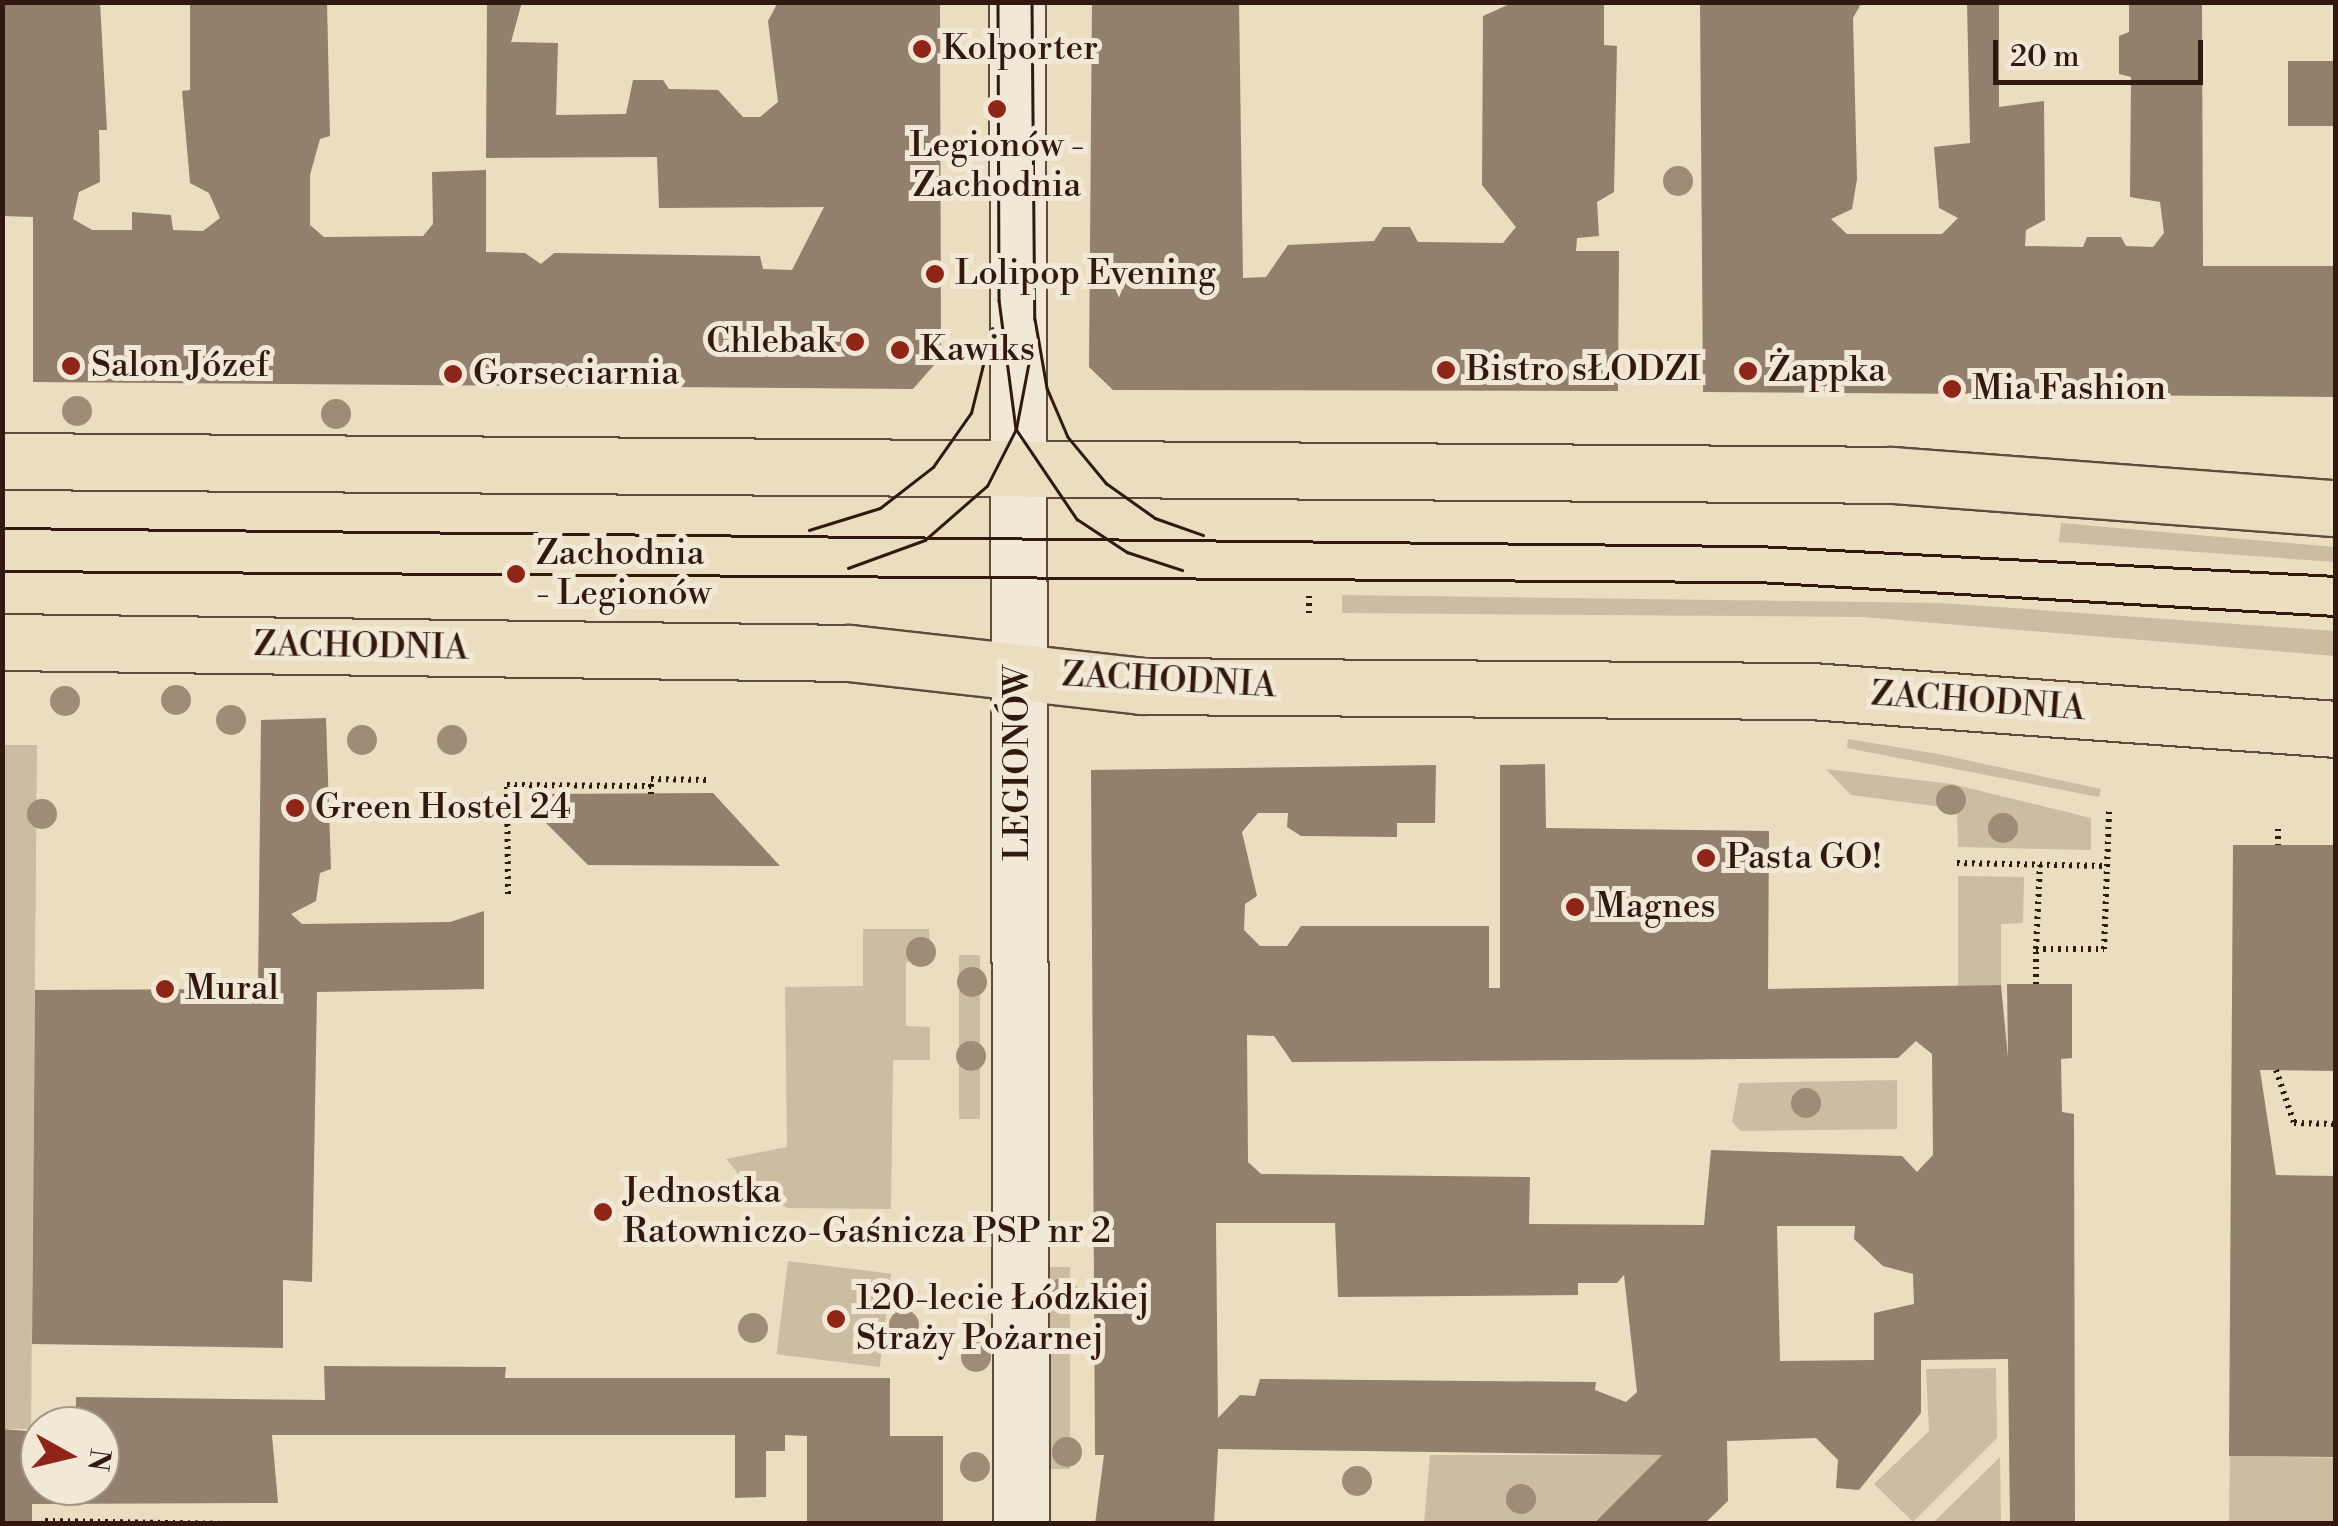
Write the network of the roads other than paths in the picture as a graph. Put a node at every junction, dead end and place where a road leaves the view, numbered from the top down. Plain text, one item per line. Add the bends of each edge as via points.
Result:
1 (1016, 2) edge
2 (2, 460) edge
3 (1017, 467) junction
4 (2336, 508) edge
5 (2, 642) edge
6 (1018, 671) junction
7 (2336, 728) edge
8 (1020, 1524) edge

1 - 3 street, LEGIONÓW
2 - 3 main road
3 - 4 main road via 1892,475
3 - 6 street, LEGIONÓW
5 - 6 main road, ZACHODNIA via 849,652
6 - 7 main road, ZACHODNIA via 1141,686 1811,691
6 - 8 street, LEGIONÓW

